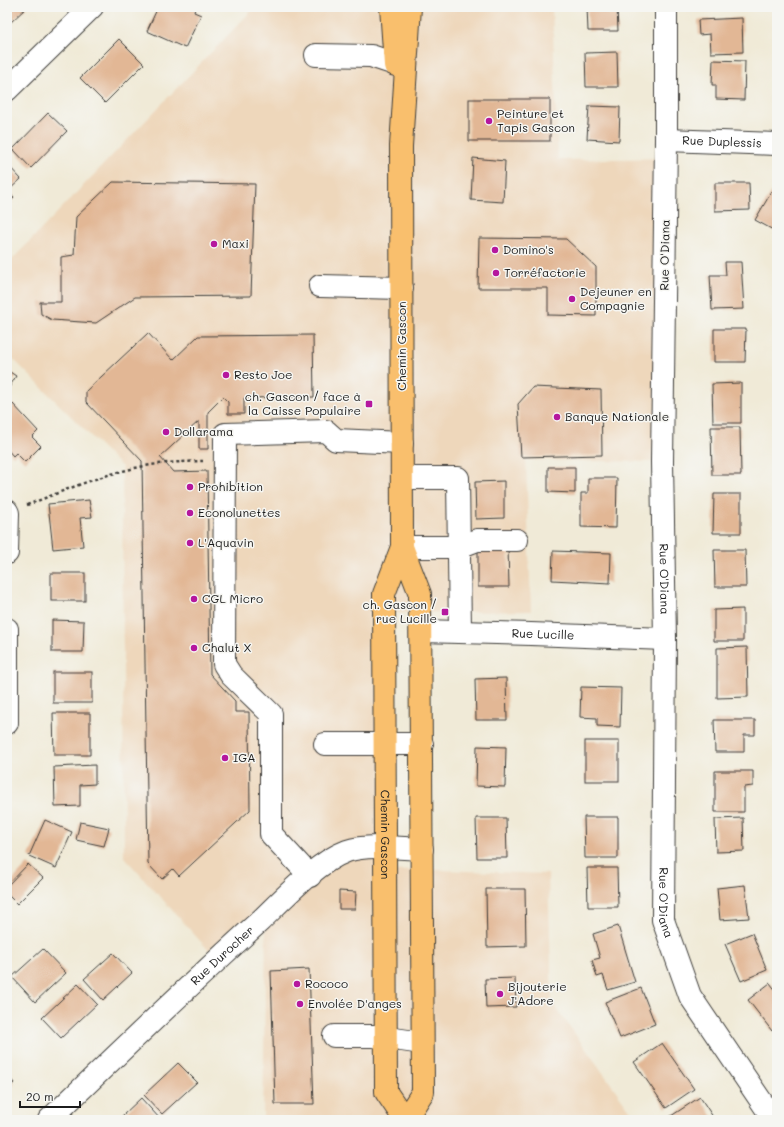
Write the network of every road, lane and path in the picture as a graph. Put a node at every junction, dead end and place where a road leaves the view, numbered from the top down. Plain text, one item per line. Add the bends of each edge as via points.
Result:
1 (92, 7) edge
2 (391, 7) edge
3 (410, 7) edge
4 (666, 7) edge
5 (316, 55) dead end
6 (395, 64) junction
7 (7, 90) edge
8 (666, 140) junction
9 (777, 144) edge
10 (401, 146) junction
11 (320, 286) dead end
12 (402, 288) junction
13 (402, 443) junction
14 (225, 460) junction
15 (402, 478) junction
16 (8, 512) edge
17 (465, 539) junction
18 (517, 540) dead end
19 (402, 547) junction
20 (7, 553) edge
21 (7, 629) edge
22 (421, 631) junction
23 (460, 632) junction
24 (665, 639) junction
25 (7, 723) edge
26 (325, 744) dead end
27 (385, 744) junction
28 (422, 744) junction
29 (386, 848) junction
30 (422, 849) junction
31 (310, 876) junction
32 (334, 1036) dead end
33 (386, 1038) junction
34 (422, 1043) junction
35 (49, 1120) edge
36 (405, 1120) edge
37 (774, 1120) edge

1 - 7 street
2 - 6 main road, Chemin Gascon
3 - 10 main road, Chemin Gascon
4 - 8 street, Rue O'Diana
5 - 6 street via 371,56
6 - 10 main road, Chemin Gascon
8 - 9 street, Rue Duplessis
8 - 24 street, Rue O'Diana via 662,462
10 - 12 main road, Chemin Gascon
11 - 12 street
12 - 13 main road, Chemin Gascon
13 - 14 street via 336,440 326,432 225,434
13 - 15 main road, Chemin Gascon
14 - 16 path via 175,462 130,469
14 - 31 street via 224,664 231,675 271,714 271,834
15 - 17 street via 458,478
15 - 19 main road, Chemin Gascon
16 - 20 street
17 - 18 street
17 - 19 street
17 - 23 street
19 - 22 main road, Chemin Gascon via 420,594
19 - 27 main road, Chemin Gascon via 384,594
21 - 25 street
22 - 23 street, Rue Lucille
22 - 28 main road, Chemin Gascon
23 - 24 street, Rue Lucille
24 - 37 street, Rue O'Diana via 663,920 690,996
26 - 27 street
27 - 28 street
27 - 29 main road, Chemin Gascon
28 - 30 main road, Chemin Gascon
29 - 30 street, Rue Durocher
29 - 31 street, Rue Durocher via 354,849 327,862
29 - 33 main road, Chemin Gascon
30 - 34 main road, Chemin Gascon
31 - 35 street, Rue Durocher via 215,961
32 - 33 street
33 - 34 street
33 - 36 main road, Chemin Gascon via 386,1092
34 - 36 main road, Chemin Gascon via 423,1092

